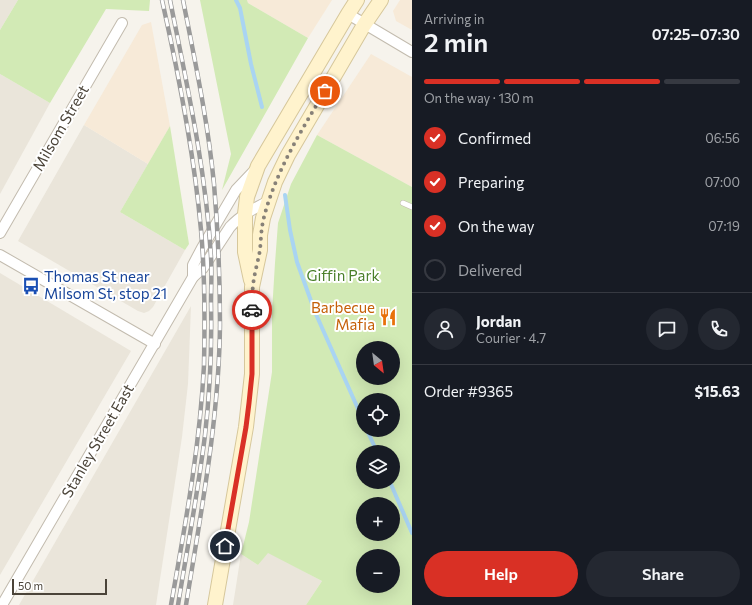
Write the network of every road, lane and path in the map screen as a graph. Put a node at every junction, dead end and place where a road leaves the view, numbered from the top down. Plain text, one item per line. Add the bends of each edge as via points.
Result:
1 (357, 0) edge
2 (381, 0) edge
3 (348, 14) junction
4 (122, 23) dead end
5 (364, 24) junction
6 (412, 52) edge
7 (258, 166) junction
8 (269, 201) junction
9 (403, 203) dead end
10 (412, 207) edge
11 (245, 214) junction
12 (0, 233) edge
13 (0, 255) edge
14 (193, 277) junction
15 (252, 287) junction
16 (154, 344) junction
17 (2, 605) edge
18 (215, 605) edge

1 - 3 main road, Stanley Street East
2 - 5 main road
3 - 5 street
3 - 7 main road, Stanley Street East
4 - 12 street, Milsom Street
5 - 6 street
5 - 8 main road via 288,155
7 - 11 main road via 247,197
7 - 14 street, Stanley Street East via 236,190 202,248 194,265
8 - 11 street, Stanley Street East
8 - 15 main road via 263,218 260,250
9 - 10 lane
11 - 14 street, Stanley Street East via 230,227 204,268
11 - 15 main road via 245,252
13 - 16 street
14 - 16 street, Stanley Street East
15 - 18 main road via 252,374 249,403
16 - 17 street, Stanley Street East

